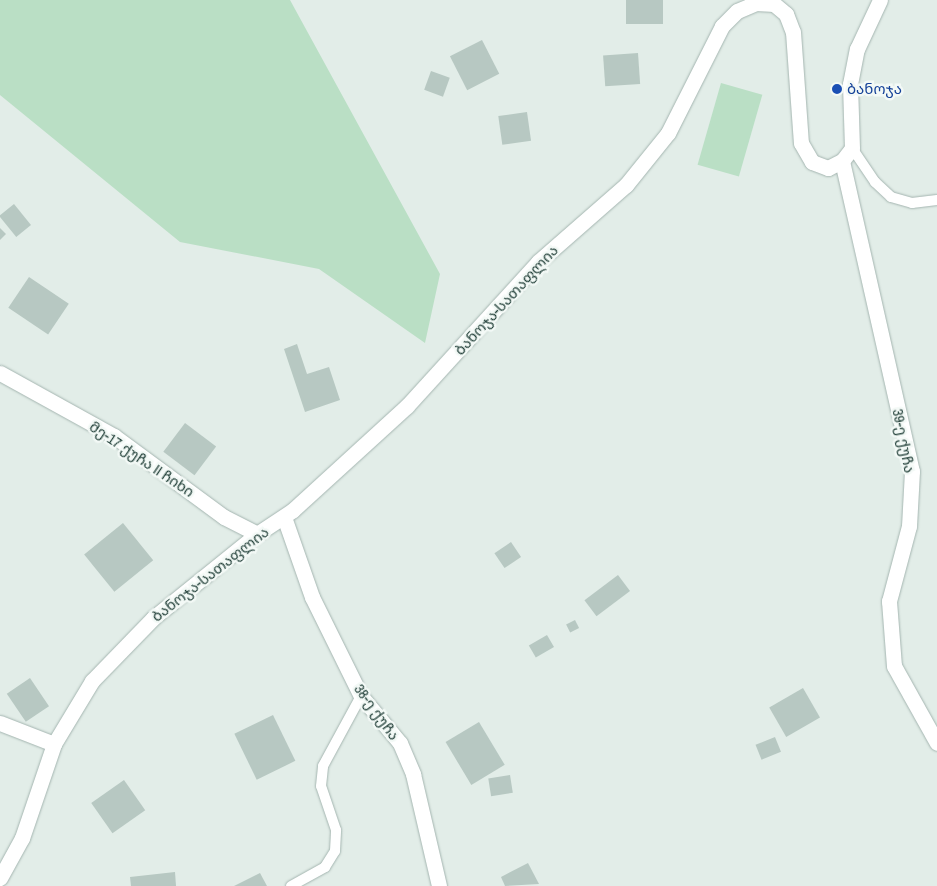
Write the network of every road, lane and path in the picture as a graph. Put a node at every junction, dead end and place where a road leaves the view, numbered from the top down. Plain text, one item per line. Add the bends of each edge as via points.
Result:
1 (880, 0) edge
2 (738, 6) edge
3 (852, 148) junction
4 (842, 161) junction
5 (937, 200) edge
6 (0, 373) edge
7 (284, 517) junction
8 (257, 534) junction
9 (361, 696) junction
10 (0, 723) edge
11 (937, 743) edge
12 (54, 744) junction
13 (0, 878) edge
14 (290, 886) edge
15 (439, 886) edge

1 - 3 street via 856,49 850,84
2 - 4 street, ბანოჯა-სათაფლია via 774,4 786,14 794,32 801,143 812,162 828,168
2 - 7 street, ბანოჯა-სათაფლია via 722,26 668,133 626,185 538,262 408,406
3 - 4 street
3 - 5 lane via 875,182 891,197 912,203
4 - 11 street, 39-ე ქუჩა via 912,471 909,526 889,602 894,666
6 - 8 street, მე-17 ქუჩა II ჩიხი via 114,436 224,517
7 - 8 street, ბანოჯა-სათაფლია
7 - 9 street, 38-ე ქუჩა via 312,597
8 - 12 street, ბანოჯა-სათაფლია via 152,618 92,681
9 - 14 lane via 323,766 321,786 336,830 335,851 325,866
9 - 15 street, 38-ე ქუჩა via 400,743 412,774
10 - 12 street
12 - 13 street, ბანოჯა-სათაფლია via 22,838

